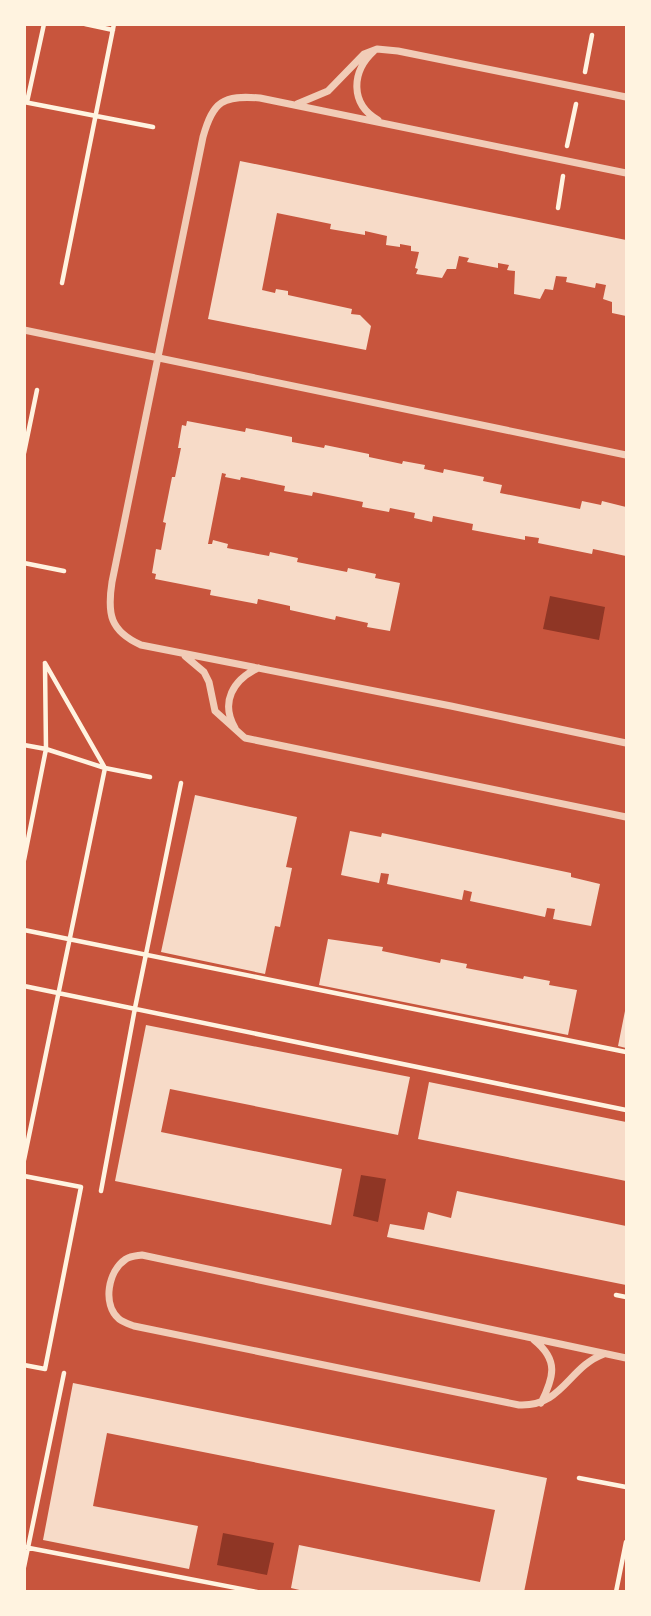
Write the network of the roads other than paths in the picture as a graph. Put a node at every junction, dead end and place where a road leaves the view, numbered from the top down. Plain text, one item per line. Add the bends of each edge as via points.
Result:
1 (377, 49) junction
2 (626, 97) edge
3 (293, 105) junction
4 (384, 123) junction
5 (626, 173) edge
6 (24, 330) edge
7 (158, 357) junction
8 (626, 455) edge
9 (185, 655) junction
10 (259, 667) junction
11 (237, 732) junction
12 (626, 743) edge
13 (626, 817) edge
14 (531, 1337) junction
15 (604, 1354) junction
16 (626, 1358) edge
17 (541, 1402) junction

1 - 2 street
1 - 3 street via 364,54 328,91
1 - 4 street via 366,60 356,87 361,107
3 - 4 street
3 - 7 street via 237,96 214,111 205,130
4 - 5 street
6 - 7 street
7 - 8 street
7 - 9 street via 110,610 119,633 129,640
9 - 10 street
9 - 11 street via 209,682 215,710
10 - 11 street via 232,689 229,715
10 - 12 street
11 - 13 street via 254,740
14 - 15 street
14 - 17 street via 544,1348 553,1371
14 - 17 street via 142,1255 123,1261 109,1297 120,1320 134,1326 519,1405
15 - 16 street
15 - 17 street via 583,1365 561,1391

